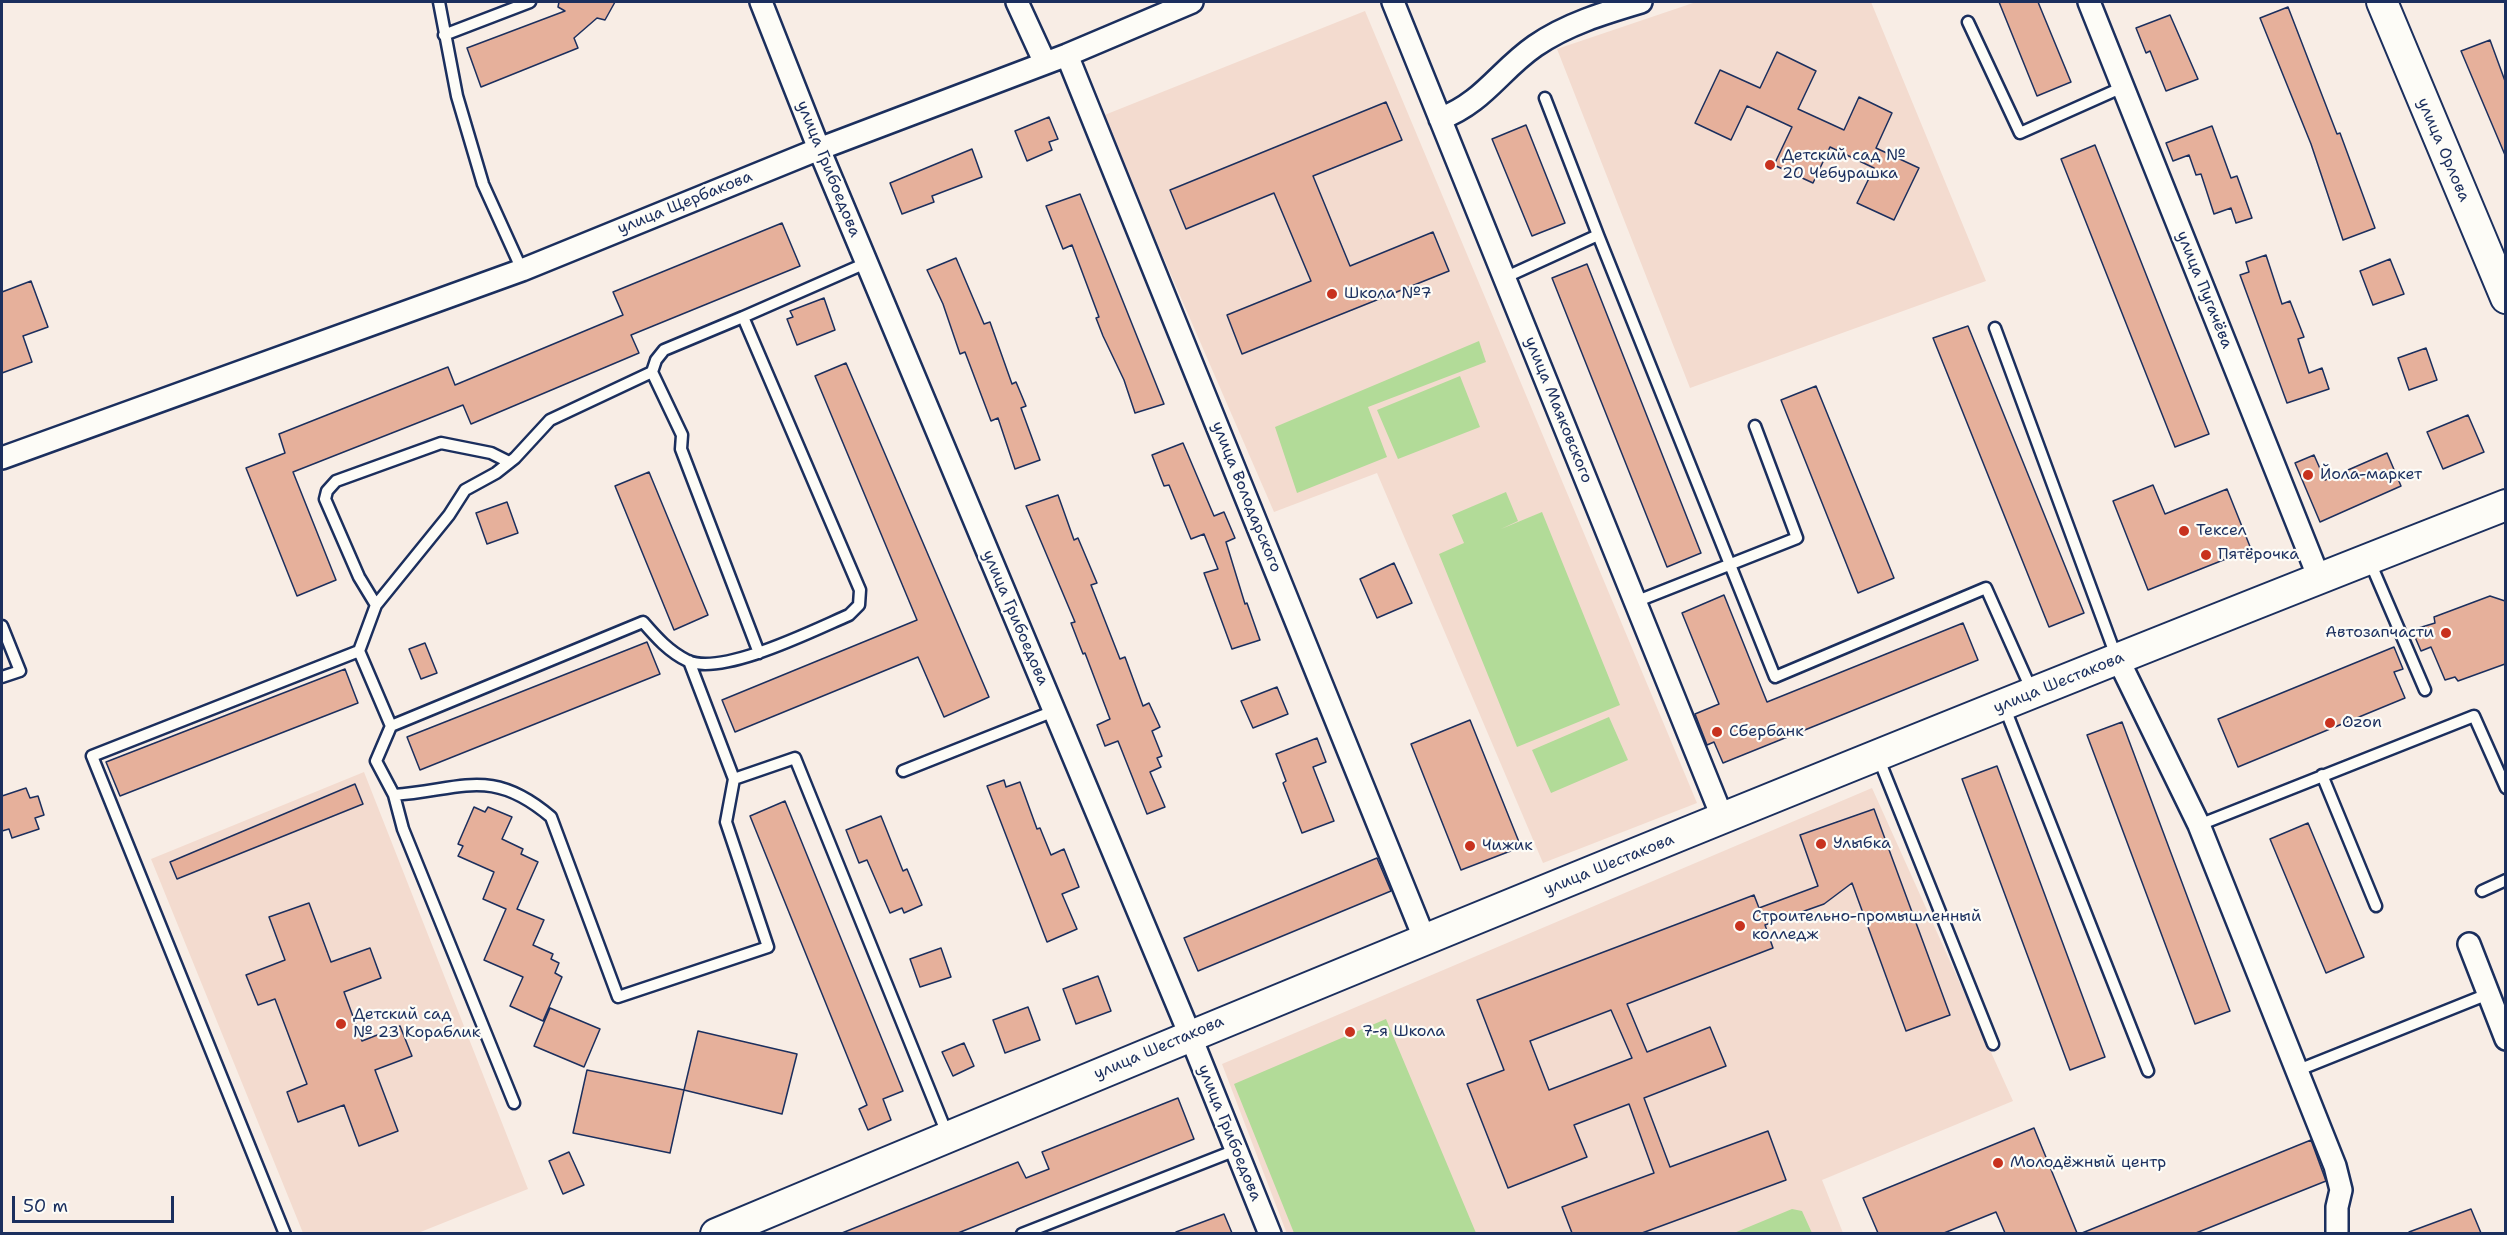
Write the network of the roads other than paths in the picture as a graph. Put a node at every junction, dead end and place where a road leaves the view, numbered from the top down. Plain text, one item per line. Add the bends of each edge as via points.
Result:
1 (439, 2) edge
2 (530, 2) edge
3 (761, 2) edge
4 (1017, 2) edge
5 (1192, 2) edge
6 (1393, 2) edge
7 (1641, 2) edge
8 (2089, 2) edge
9 (2382, 2) edge
10 (1968, 22) dead end
11 (444, 35) junction
12 (1066, 55) junction
13 (1045, 63) junction
14 (2123, 87) junction
15 (1545, 98) dead end
16 (1440, 119) junction
17 (819, 149) junction
18 (1598, 235) junction
19 (866, 263) junction
20 (522, 270) junction
21 (1504, 278) junction
22 (2505, 298) edge
23 (743, 317) junction
24 (1995, 328) dead end
25 (652, 372) junction
26 (1755, 426) dead end
27 (2, 458) edge
28 (509, 462) junction
29 (2505, 505) edge
30 (2368, 559) junction
31 (1730, 564) junction
32 (2319, 578) junction
33 (1635, 603) junction
34 (376, 605) junction
35 (2, 626) edge
36 (359, 651) junction
37 (759, 653) junction
38 (2118, 659) junction
39 (689, 662) junction
40 (2, 676) edge
41 (2425, 690) dead end
42 (2034, 694) junction
43 (2004, 706) junction
44 (1054, 711) junction
45 (391, 726) junction
46 (1878, 757) junction
47 (903, 771) dead end
48 (2322, 775) junction
49 (734, 779) junction
50 (2505, 788) edge
51 (393, 795) junction
52 (1723, 819) junction
53 (2199, 825) junction
54 (2505, 880) edge
55 (2482, 891) dead end
56 (2376, 906) dead end
57 (1425, 940) junction
58 (2469, 944) dead end
59 (2488, 994) junction
60 (1190, 1035) junction
61 (2505, 1039) edge
62 (1993, 1044) dead end
63 (2148, 1071) dead end
64 (2296, 1071) junction
65 (514, 1103) dead end
66 (948, 1136) junction
67 (1236, 1150) junction
68 (285, 1233) edge
69 (716, 1233) edge
70 (1022, 1233) edge
71 (1270, 1233) edge
72 (2337, 1233) edge

1 - 11 lane
2 - 11 lane
3 - 17 street, улица Грибоедова
4 - 13 street
5 - 12 street, улица Щербакова
6 - 16 street, улица Маяковского
7 - 16 street via 1562,29 1533,48 1462,111
8 - 14 street, улица Пугачёва
9 - 22 main road, улица Орлова
10 - 14 lane via 2020,133
11 - 20 lane via 483,184
12 - 13 street, улица Щербакова
12 - 57 street, улица Володарского
13 - 17 street, улица Щербакова
14 - 32 street, улица Пугачёва
15 - 18 lane
16 - 21 street, улица Маяковского
17 - 19 street, улица Грибоедова
17 - 20 street, улица Щербакова
18 - 21 lane
18 - 31 lane
19 - 23 lane
19 - 44 street, улица Грибоедова
20 - 27 street, улица Щербакова
21 - 33 street, улица Маяковского
23 - 25 lane via 664,350
23 - 37 lane via 860,590 859,605 849,615
24 - 38 lane
25 - 28 lane via 550,420
25 - 37 lane via 682,435 681,449
26 - 31 lane via 1797,538
28 - 34 lane via 465,490
28 - 34 lane via 490,453 441,443 336,481 327,490 326,500 334,519
29 - 30 main road, улица Шестакова
30 - 32 main road, улица Шестакова
30 - 41 lane
31 - 33 lane
31 - 42 lane via 1775,677 1986,588
32 - 38 main road, улица Шестакова
33 - 52 street, улица Маяковского
34 - 36 lane
35 - 40 lane via 20,671
36 - 45 lane
36 - 68 lane via 92,756
37 - 39 lane via 715,663
38 - 42 main road, улица Шестакова
38 - 53 street
39 - 45 lane via 663,645 643,622
39 - 49 lane
42 - 43 main road, улица Шестакова
43 - 46 main road, улица Шестакова
43 - 63 lane
44 - 47 lane
44 - 60 street, улица Грибоедова
45 - 51 lane via 376,761
46 - 52 main road, улица Шестакова
46 - 62 lane
48 - 50 lane via 2474,716
48 - 53 lane
48 - 56 lane
49 - 51 lane via 726,822 768,947 618,997 550,817 529,798 502,787 451,786
49 - 66 lane via 795,758
51 - 65 lane via 403,829
52 - 57 main road, улица Шестакова
53 - 64 street
54 - 55 lane
57 - 60 main road, улица Шестакова
58 - 59 street
59 - 61 street
59 - 64 lane
60 - 66 main road, улица Шестакова
60 - 67 street, улица Грибоедова
64 - 72 street via 2335,1166 2341,1190
66 - 69 main road, улица Шестакова via 759,1221
67 - 70 lane
67 - 71 street, улица Грибоедова

